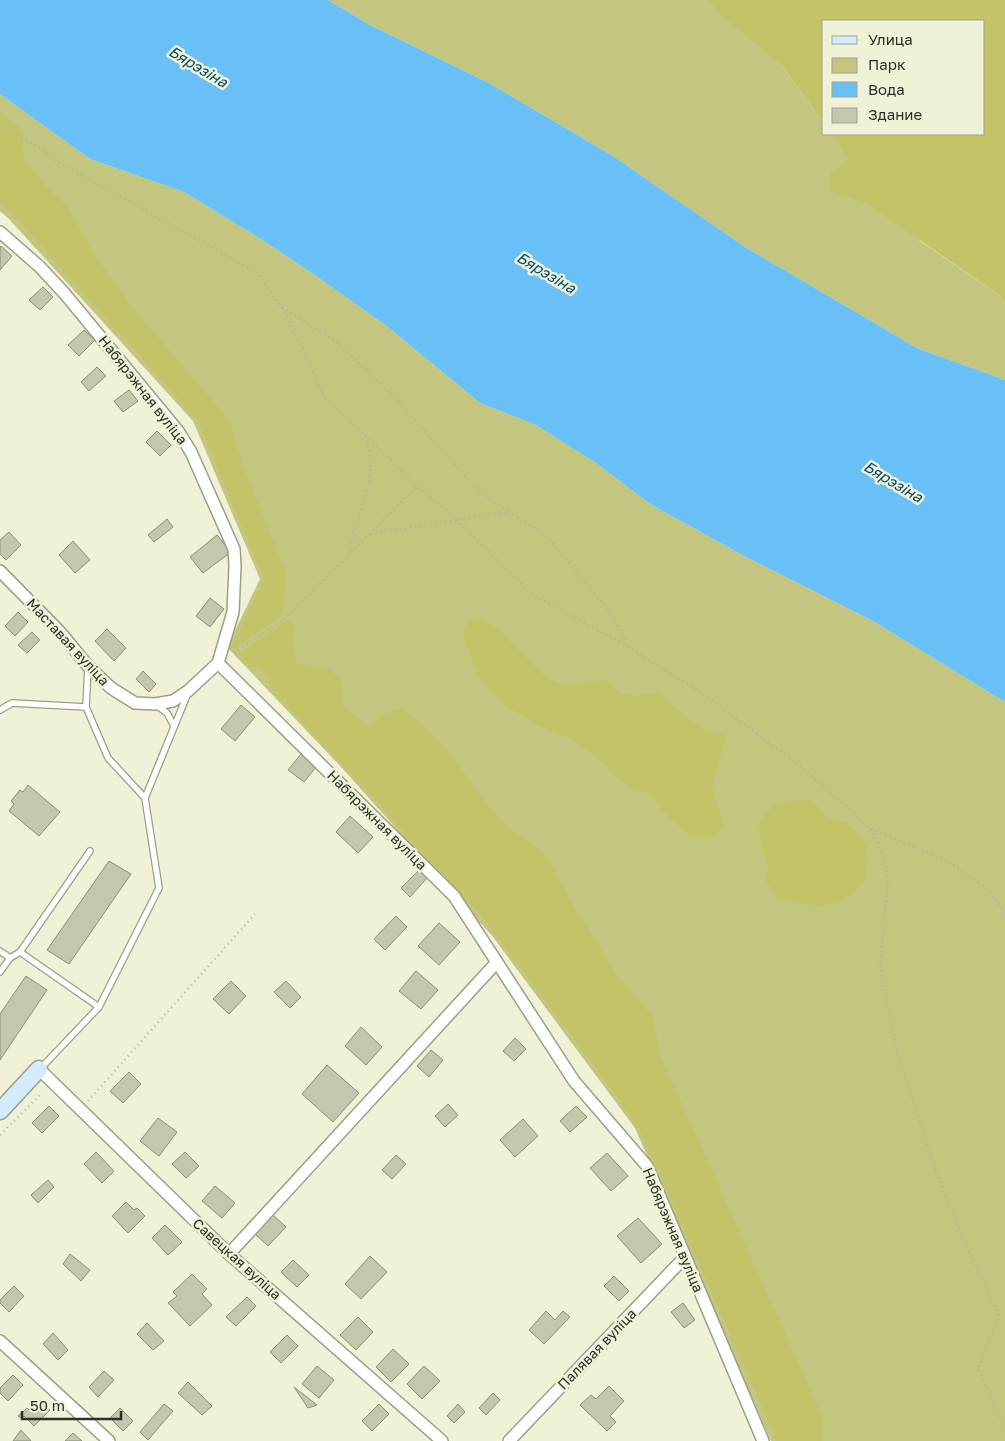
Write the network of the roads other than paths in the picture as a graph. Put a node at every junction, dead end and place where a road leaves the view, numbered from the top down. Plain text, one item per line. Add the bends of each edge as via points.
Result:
1 (0, 232) edge
2 (0, 571) edge
3 (218, 663) junction
4 (88, 666) junction
5 (188, 691) junction
6 (155, 704) junction
7 (86, 707) junction
8 (0, 710) edge
9 (174, 726) junction
10 (145, 798) junction
11 (90, 850) dead end
12 (0, 951) edge
13 (20, 952) junction
14 (10, 958) junction
15 (497, 962) junction
16 (0, 972) edge
17 (99, 1007) junction
18 (39, 1070) junction
19 (0, 1111) edge
20 (229, 1254) junction
21 (685, 1257) junction
22 (0, 1341) edge
23 (110, 1441) edge
24 (442, 1441) edge
25 (508, 1441) edge
26 (763, 1441) edge

1 - 3 street, Набярэжная вуліца via 65,294 178,431 191,452 234,548 233,612
2 - 4 street, Маставая вуліца via 60,632
3 - 5 street, Маставая вуліца
3 - 15 street, Набярэжная вуліца via 454,896
4 - 6 street, Маставая вуліца via 121,696 135,703
4 - 7 lane
5 - 6 street, Маставая вуліца via 173,701
5 - 9 lane
6 - 9 lane via 167,713
7 - 8 lane via 12,703
7 - 10 lane via 108,758
9 - 10 lane
10 - 17 lane via 159,888
11 - 13 lane
12 - 14 lane
13 - 14 lane
13 - 17 lane
14 - 16 lane
15 - 20 street
15 - 21 street, Набярэжная вуліца via 574,1081 647,1166
17 - 18 lane
18 - 19 street
18 - 20 street, Савецкая вуліца
20 - 24 street, Савецкая вуліца
21 - 25 street, Палявая вуліца
21 - 26 street, Набярэжная вуліца
22 - 23 street

